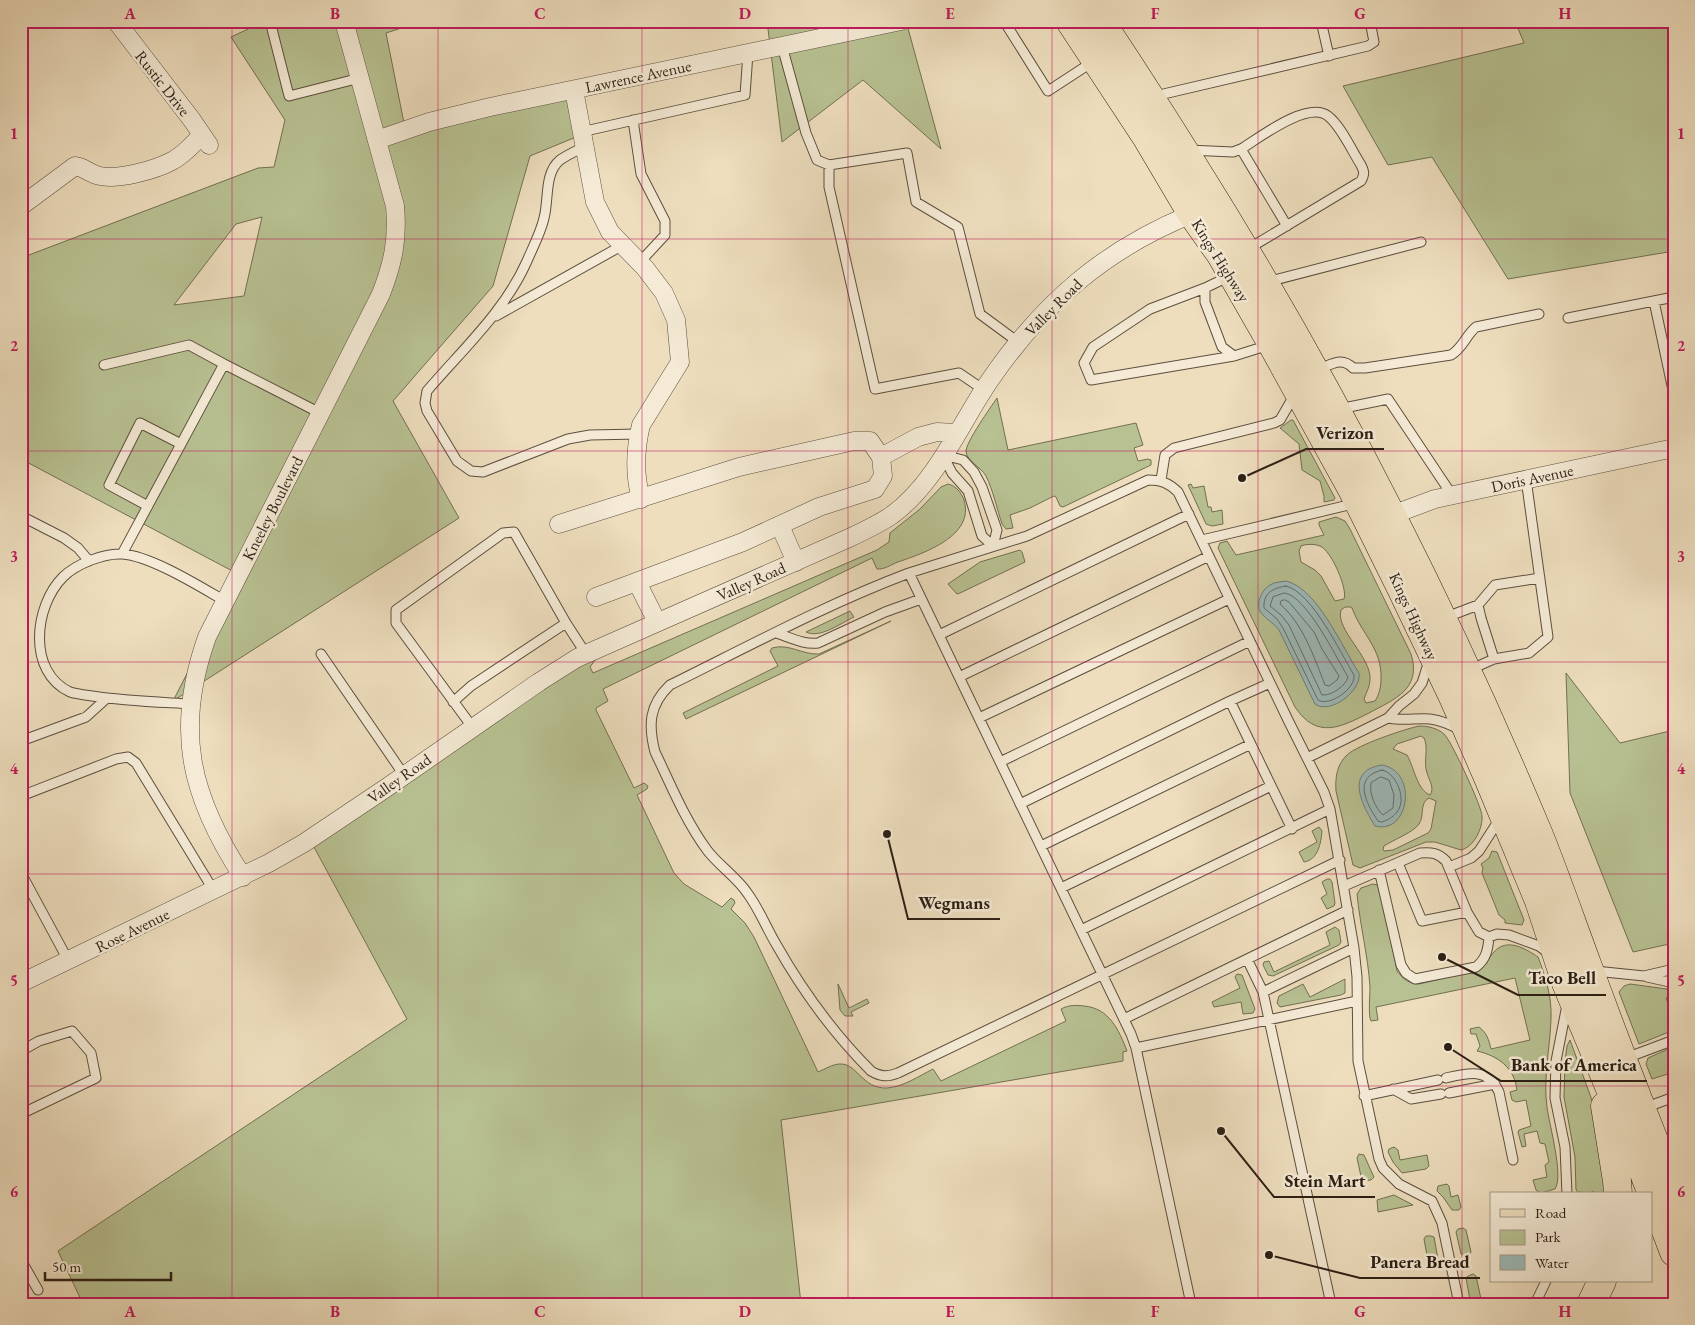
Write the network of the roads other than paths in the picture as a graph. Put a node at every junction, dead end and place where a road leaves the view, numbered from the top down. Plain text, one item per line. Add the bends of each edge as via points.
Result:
1 (116, 21) edge
2 (270, 21) edge
3 (344, 21) edge
4 (900, 21) edge
5 (1004, 21) edge
6 (1070, 21) edge
7 (1100, 21) edge
8 (1321, 21) edge
9 (1370, 21) edge
10 (782, 46) junction
11 (748, 53) junction
12 (1329, 56) junction
13 (1096, 60) junction
14 (360, 78) junction
15 (574, 90) junction
16 (1150, 97) junction
17 (633, 120) junction
18 (378, 140) junction
19 (583, 140) junction
20 (1184, 150) junction
21 (1241, 150) junction
22 (829, 165) junction
23 (21, 206) edge
24 (1192, 214) junction
25 (1287, 226) junction
26 (1421, 242) dead end
27 (623, 245) junction
28 (1246, 250) junction
29 (640, 262) junction
30 (1232, 275) junction
31 (1264, 282) junction
32 (1205, 288) junction
33 (1674, 297) edge
34 (1654, 301) junction
35 (1539, 314) dead end
36 (491, 318) junction
37 (1568, 318) dead end
38 (1018, 342) junction
39 (1272, 344) junction
40 (1234, 356) junction
41 (224, 364) junction
42 (104, 365) dead end
43 (1306, 380) junction
44 (984, 390) junction
45 (1674, 395) edge
46 (1336, 410) junction
47 (320, 413) junction
48 (957, 433) junction
49 (639, 434) junction
50 (181, 444) junction
51 (1674, 448) edge
52 (943, 455) junction
53 (881, 457) junction
54 (1526, 479) junction
55 (1161, 480) junction
56 (1452, 495) junction
57 (641, 499) junction
58 (1359, 503) junction
59 (148, 506) junction
60 (1189, 514) junction
61 (1392, 515) junction
62 (21, 516) edge
63 (559, 524) dead end
64 (780, 526) junction
65 (1202, 540) junction
66 (993, 546) junction
67 (122, 554) junction
68 (1209, 556) junction
69 (89, 561) junction
70 (796, 562) junction
71 (909, 573) junction
72 (1540, 578) junction
73 (637, 582) junction
74 (596, 597) dead end
75 (922, 599) junction
76 (1229, 599) junction
77 (226, 601) junction
78 (1478, 606) junction
79 (1443, 619) junction
80 (657, 622) junction
81 (566, 623) junction
82 (776, 633) junction
83 (939, 635) junction
84 (1250, 640) junction
85 (321, 654) dead end
86 (586, 654) junction
87 (1432, 654) junction
88 (1494, 659) junction
89 (1467, 670) junction
90 (959, 677) junction
91 (1270, 683) junction
92 (107, 698) junction
93 (1230, 701) junction
94 (453, 702) junction
95 (191, 704) junction
96 (979, 718) junction
97 (1388, 718) junction
98 (473, 728) junction
99 (1468, 733) junction
100 (21, 741) edge
101 (1251, 744) junction
102 (1307, 758) junction
103 (1000, 762) junction
104 (404, 775) junction
105 (1271, 786) junction
106 (21, 796) edge
107 (1020, 804) junction
108 (1330, 809) junction
109 (1503, 813) junction
110 (1292, 829) junction
111 (1041, 846) junction
112 (1340, 860) junction
113 (1398, 863) junction
114 (1450, 867) junction
115 (1380, 870) junction
116 (21, 872) edge
117 (243, 877) junction
118 (1344, 886) junction
119 (1061, 888) junction
120 (214, 891) junction
121 (1348, 910) junction
122 (1467, 912) junction
123 (1081, 930) junction
124 (1489, 937) junction
125 (1354, 948) junction
126 (1247, 959) junction
127 (68, 960) junction
128 (1558, 960) junction
129 (1674, 969) edge
130 (1590, 971) junction
131 (1102, 975) junction
132 (1644, 976) junction
133 (21, 983) edge
134 (1674, 983) edge
135 (1569, 990) junction
136 (1263, 992) junction
137 (1357, 1001) junction
138 (1124, 1019) junction
139 (1270, 1020) junction
140 (1674, 1040) edge
141 (1136, 1048) junction
142 (21, 1050) edge
143 (1595, 1056) junction
144 (1623, 1059) junction
145 (1495, 1084) junction
146 (1393, 1089) junction
147 (1364, 1096) junction
148 (1674, 1097) edge
149 (1641, 1109) junction
150 (21, 1114) edge
151 (1513, 1160) dead end
152 (1673, 1188) edge
153 (1567, 1192) edge
154 (1618, 1192) edge
155 (1651, 1192) edge
156 (1652, 1194) edge
157 (1674, 1252) edge
158 (21, 1260) edge
159 (1546, 1282) edge
160 (1602, 1282) edge
161 (38, 1290) dead end
162 (1191, 1304) edge
163 (1331, 1304) edge
164 (1459, 1304) edge
165 (1535, 1304) edge
166 (1591, 1304) edge

1 - 23 street, Rustic Drive via 205,140 154,169 102,177 75,166
2 - 14 lane via 289,96
3 - 14 street, Kneeley Boulevard
4 - 10 street, Lawrence Avenue
5 - 13 lane via 1048,91
6 - 13 main road, Kings Highway
7 - 16 main road, Kings Highway
8 - 12 lane
9 - 12 lane via 1374,42
10 - 11 street, Lawrence Avenue
10 - 22 lane via 806,133 817,160
11 - 15 street, Lawrence Avenue
11 - 17 lane via 746,95
12 - 16 lane
13 - 24 main road, Kings Highway
14 - 18 street, Kneeley Boulevard
15 - 18 street, Lawrence Avenue via 429,122
15 - 19 street
16 - 20 main road, Kings Highway
17 - 19 lane
17 - 29 lane via 641,174 665,221 665,235
18 - 47 street, Kneeley Boulevard via 395,206 395,251 381,294
19 - 27 street via 595,202 610,232
19 - 36 lane via 554,167 544,218 527,262
20 - 21 lane
20 - 28 main road, Kings Highway
21 - 25 lane
21 - 25 lane via 1295,117 1316,112 1333,120 1361,165 1364,176 1361,181
22 - 38 lane via 907,153 916,202 958,226 980,314
22 - 44 lane via 829,187 875,390 958,373
24 - 30 main road, Kings Highway
24 - 38 street, Valley Road via 1151,232 1093,269 1058,298
25 - 28 lane
26 - 31 lane
27 - 29 street
27 - 36 lane
28 - 31 main road, Kings Highway
29 - 49 street via 664,293 676,320 680,362 640,425
30 - 32 lane
30 - 39 main road, Kings Highway
31 - 43 main road, Kings Highway
32 - 40 lane via 1205,302 1222,347
32 - 40 lane via 1150,309 1093,347 1084,363 1091,380
33 - 34 lane
34 - 37 lane
34 - 45 lane
35 - 43 lane via 1476,327 1459,350 1451,355 1365,368 1353,368 1340,361
36 - 49 lane via 427,391 427,411 464,466 483,472 568,439
38 - 44 street, Valley Road
39 - 40 lane
39 - 43 main road, Kings Highway
41 - 42 lane via 189,345
41 - 47 lane
41 - 50 lane
43 - 46 main road, Kings Highway
43 - 55 lane via 1274,424 1174,448 1165,455
43 - 58 main road, Kings Highway
44 - 48 street, Valley Road
46 - 56 lane via 1388,399
46 - 61 main road, Kings Highway
47 - 77 street, Kneeley Boulevard
48 - 52 street, Valley Road
48 - 53 street via 937,432 918,437
49 - 57 street via 636,446 637,483
50 - 59 lane
50 - 59 lane via 140,423 109,485
51 - 54 street, Doris Avenue
52 - 66 lane via 968,491 982,536
52 - 66 lane via 963,460 974,472 997,530
52 - 70 street, Valley Road via 911,498 891,515
53 - 57 street via 870,441 854,441 739,466
53 - 64 street via 883,476 875,489 819,506
54 - 56 street, Doris Avenue
54 - 72 lane
55 - 60 lane via 1178,492
55 - 66 lane via 1148,480 1027,536
56 - 61 street, Doris Avenue
57 - 63 street
58 - 65 lane
58 - 87 main road, Kings Highway
59 - 67 lane
60 - 65 lane
60 - 83 lane
61 - 79 main road, Kings Highway
62 - 69 lane via 71,543
64 - 70 street
64 - 73 street
65 - 68 lane
66 - 71 lane
67 - 69 lane via 99,556
67 - 77 lane via 152,562
68 - 76 lane
68 - 90 lane
69 - 92 lane via 64,576 53,590 43,614 39,636 42,661 52,680 71,692
70 - 80 street, Valley Road
71 - 75 lane
71 - 82 lane
72 - 78 lane via 1495,585
72 - 88 lane via 1548,637 1529,653
73 - 74 street
73 - 80 street
75 - 82 lane via 885,612 818,644
75 - 83 lane
76 - 84 lane
76 - 96 lane
77 - 95 street, Kneeley Boulevard via 200,659
78 - 79 lane
78 - 88 lane
79 - 89 main road, Kings Highway
80 - 86 street, Valley Road
81 - 86 lane
81 - 94 lane via 471,686
81 - 94 lane via 514,532 503,533 396,610 396,623
82 - 131 lane via 670,685 656,702 650,720 651,737 655,752 701,841 716,862 749,894 805,991 860,1060 878,1075 890,1076
83 - 90 lane
84 - 91 lane
84 - 103 lane
85 - 104 lane
86 - 98 street, Valley Road
87 - 97 lane via 1414,694
87 - 99 main road, Kings Highway
88 - 89 lane
89 - 130 main road, Kings Highway via 1540,837
90 - 96 lane
91 - 93 lane
91 - 102 lane
92 - 95 lane
92 - 100 lane via 86,717
93 - 101 lane
93 - 107 lane
94 - 98 lane
95 - 117 street, Kneeley Boulevard via 191,746 200,794 226,850
96 - 103 lane
97 - 99 lane via 1401,721 1430,719
97 - 102 lane
98 - 104 street, Valley Road
99 - 109 main road, Kings Highway
101 - 105 lane
101 - 111 lane
102 - 108 lane
103 - 107 lane
104 - 117 street, Valley Road via 304,843
105 - 110 lane
105 - 119 lane
106 - 120 lane via 116,758 128,757 136,763
107 - 111 lane
108 - 110 lane
108 - 112 lane
109 - 114 lane via 1480,851
109 - 128 main road, Kings Highway via 1539,901
110 - 123 lane
111 - 119 lane
112 - 118 lane
112 - 131 lane
113 - 114 lane via 1420,853 1432,852 1441,856
113 - 115 lane
113 - 122 lane via 1422,921
114 - 122 lane
115 - 118 lane
115 - 124 lane via 1401,965 1406,973 1415,978 1476,967 1483,961
116 - 127 lane
117 - 120 street, Rose Avenue
118 - 121 lane
119 - 123 lane
120 - 127 street, Rose Avenue
121 - 125 lane
121 - 126 lane
122 - 124 lane via 1479,932
123 - 131 lane
124 - 128 lane via 1509,935 1538,946
125 - 136 lane
125 - 137 lane
126 - 136 lane
126 - 138 lane
127 - 133 street, Rose Avenue
128 - 135 main road, Kings Highway
129 - 132 lane
130 - 132 lane
130 - 144 main road, Kings Highway
131 - 138 lane
132 - 134 lane
135 - 143 main road, Kings Highway
135 - 153 lane via 1556,1061 1555,1098 1565,1147
136 - 139 lane
137 - 139 lane
137 - 147 lane via 1358,1061
138 - 141 lane
139 - 141 lane
139 - 163 lane
140 - 144 lane
141 - 162 lane
142 - 150 lane via 72,1031 91,1053 96,1078
143 - 154 main road
143 - 155 main road, Kings Highway
144 - 149 main road, Kings Highway
145 - 146 lane via 1411,1099
145 - 146 lane via 1486,1076 1470,1073
145 - 151 lane
146 - 147 lane
147 - 164 lane via 1378,1159 1383,1168 1399,1184 1432,1201 1438,1211
148 - 149 lane
149 - 152 main road, Kings Highway
156 - 157 main road, Kings Highway
158 - 161 lane
159 - 165 lane
160 - 166 main road

